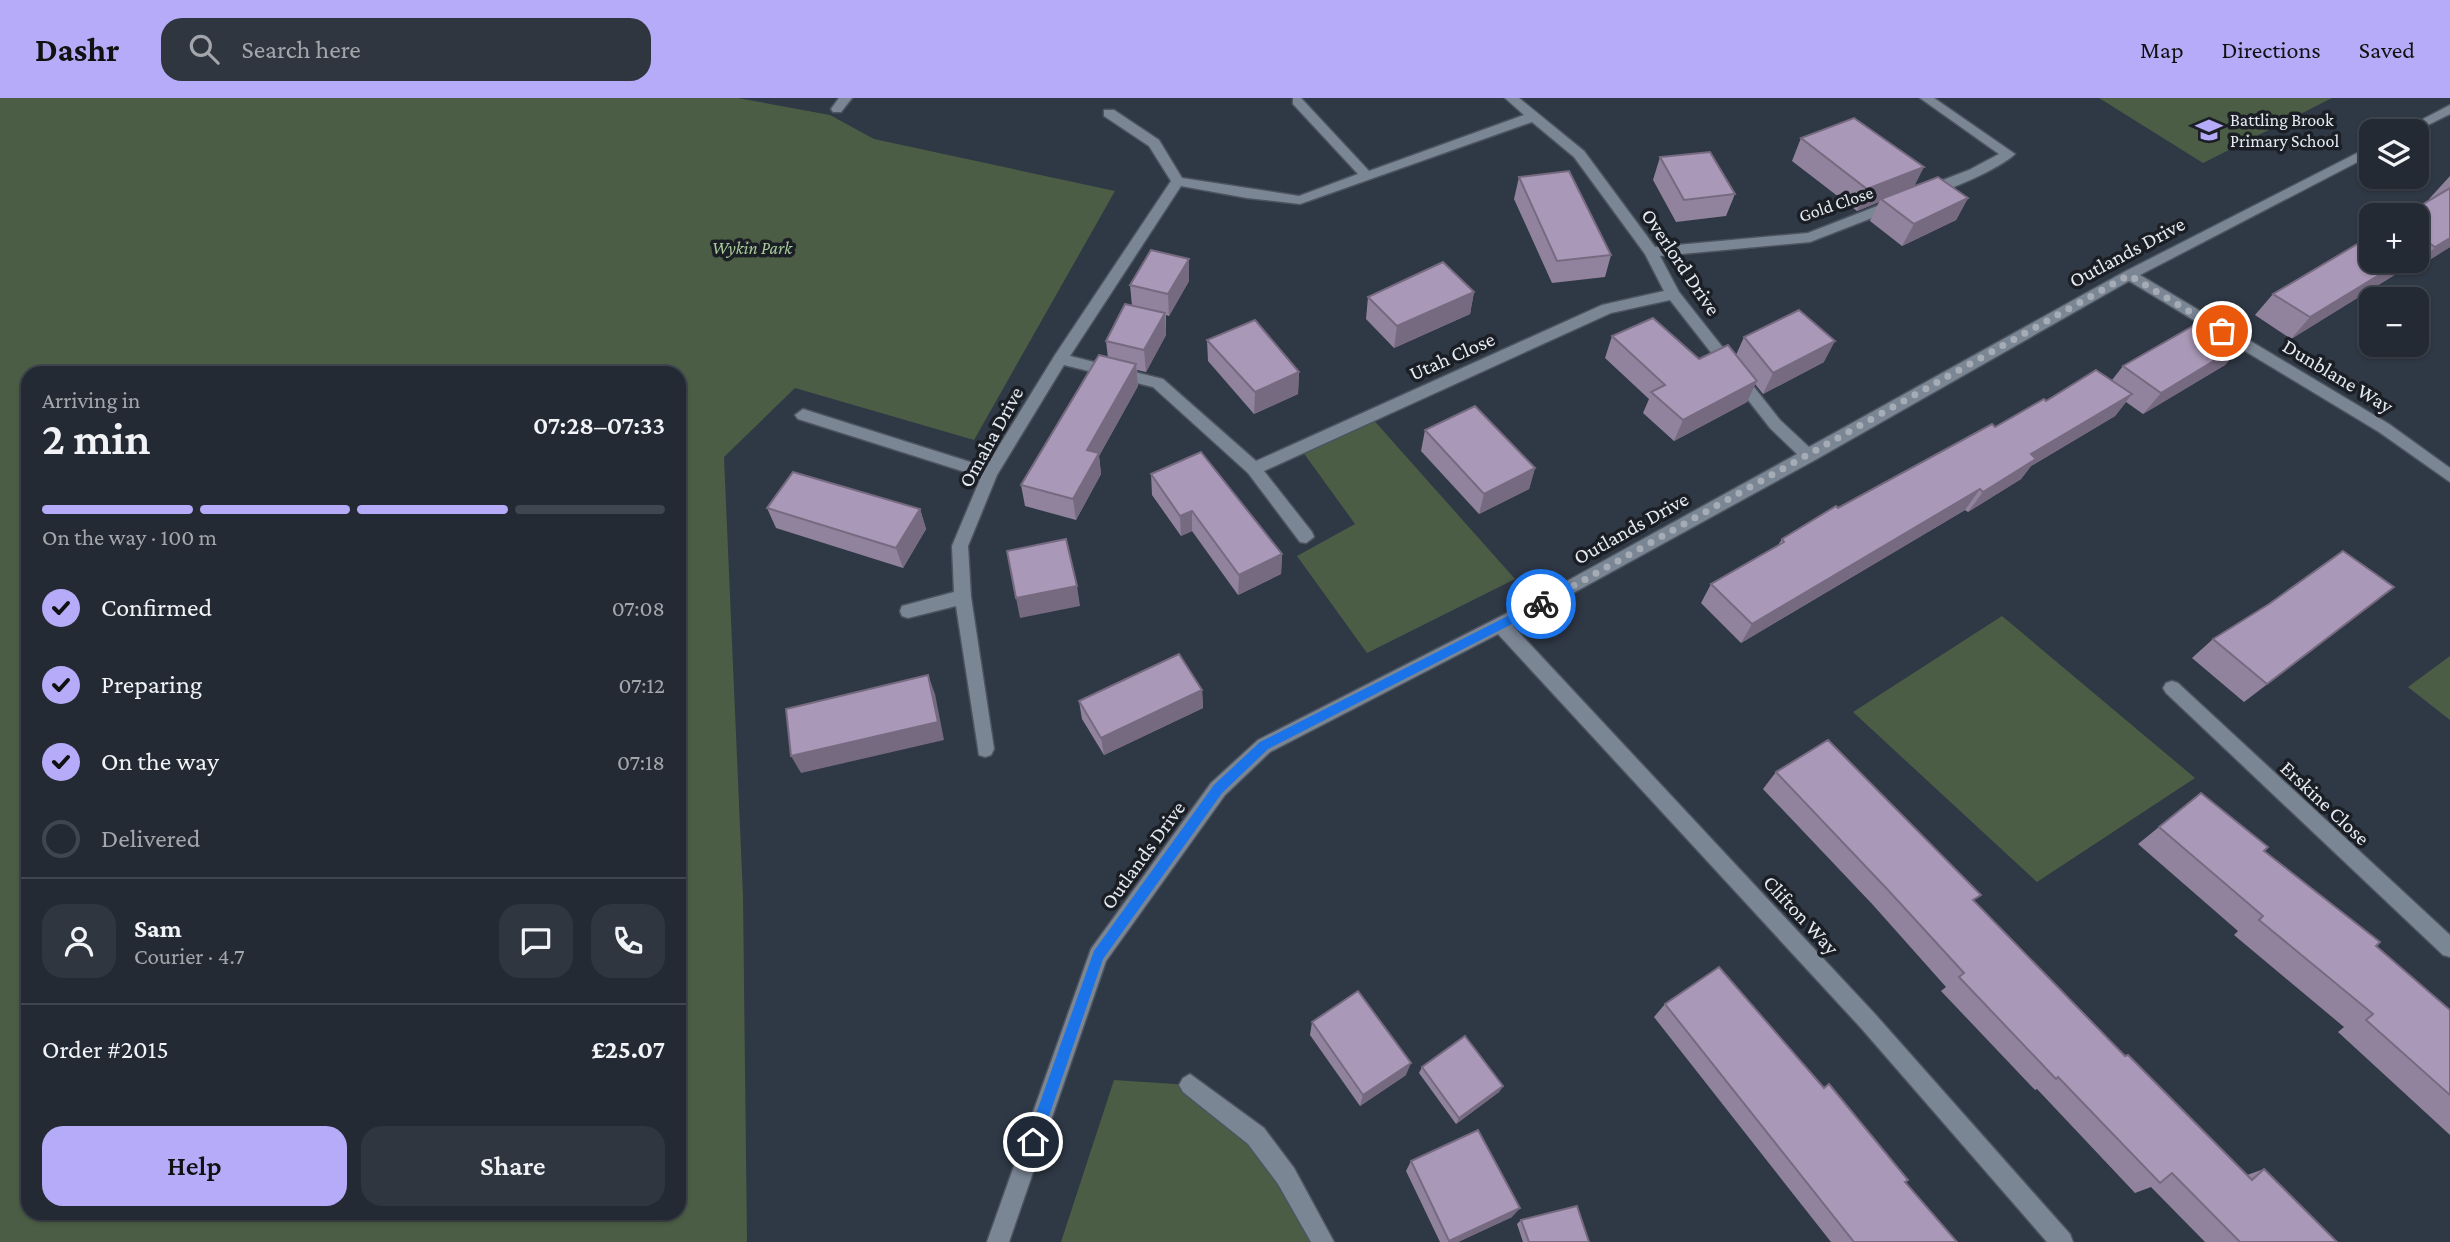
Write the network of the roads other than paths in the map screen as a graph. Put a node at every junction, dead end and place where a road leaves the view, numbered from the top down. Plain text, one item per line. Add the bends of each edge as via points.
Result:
1 (846, 98) edge
2 (1511, 98) edge
3 (1926, 98) edge
4 (1297, 100) dead end
5 (2450, 108) edge
6 (837, 109) dead end
7 (1109, 113) dead end
8 (1532, 117) junction
9 (2429, 119) edge
10 (2359, 155) edge
11 (1368, 177) junction
12 (1178, 181) junction
13 (1651, 252) junction
14 (2129, 275) junction
15 (1673, 294) junction
16 (1060, 359) junction
17 (803, 415) dead end
18 (1809, 456) junction
19 (1254, 469) junction
20 (990, 474) junction
21 (2450, 476) edge
22 (1306, 537) dead end
23 (963, 597) junction
24 (908, 611) dead end
25 (1500, 624) junction
26 (2172, 688) dead end
27 (985, 749) dead end
28 (2450, 948) edge
29 (1190, 1085) dead end
30 (999, 1242) edge
31 (1323, 1242) edge
32 (2062, 1242) edge

1 - 6 street
2 - 8 street, Overlord Drive
3 - 13 street, Gold Close via 2008,154 1974,173 1810,237
4 - 11 street
5 - 9 street
7 - 12 street via 1154,143
8 - 11 street
8 - 13 street, Overlord Drive via 1579,154
10 - 14 street, Outlands Drive
11 - 12 street via 1300,200
12 - 16 street, Omaha Drive
13 - 15 street, Overlord Drive
14 - 18 street, Outlands Drive
14 - 21 street, Dunblane Way via 2384,428
15 - 18 street, Overlord Drive via 1775,424
15 - 19 street, Utah Close via 1606,309
16 - 19 street via 1158,383
16 - 20 street, Omaha Drive
17 - 20 street
18 - 25 street, Outlands Drive
19 - 22 street
20 - 23 street, Omaha Drive via 960,546
23 - 24 street
23 - 27 street, Omaha Drive
25 - 30 street, Outlands Drive via 1264,746 1218,789 1098,956
25 - 32 street, Clifton Way via 1868,1021
26 - 28 street, Erskine Close
29 - 31 street via 1256,1136 1286,1176

